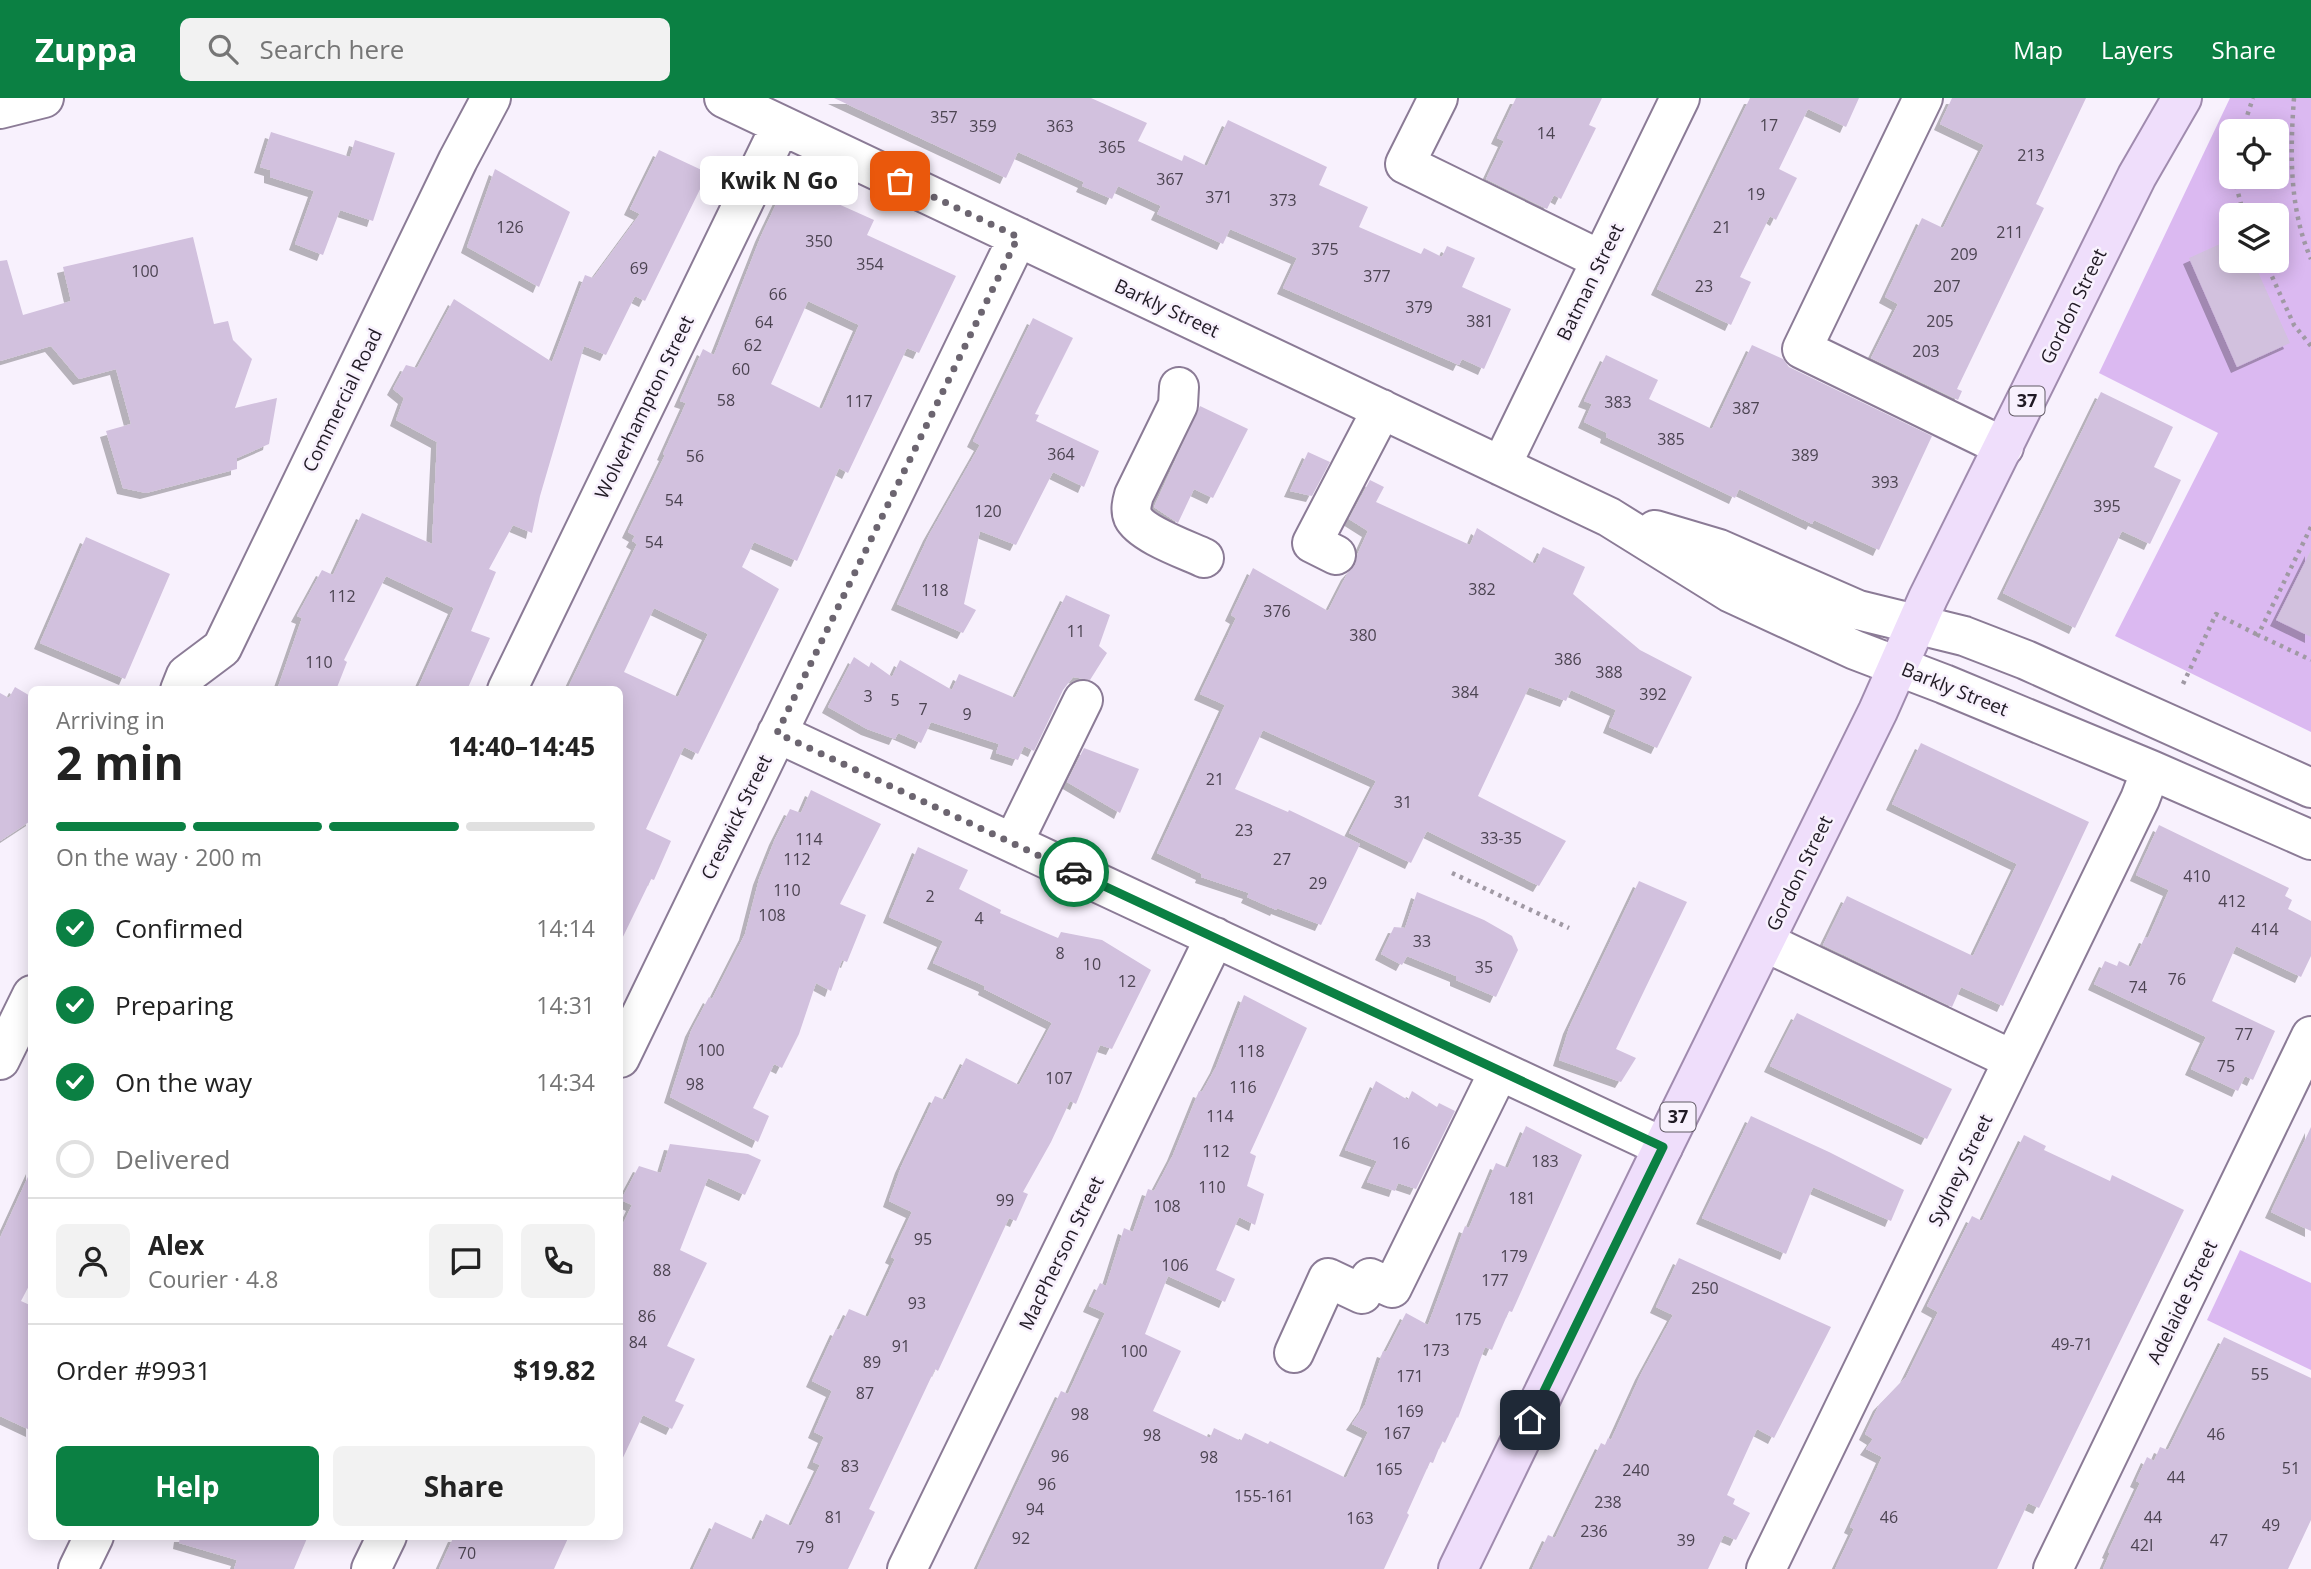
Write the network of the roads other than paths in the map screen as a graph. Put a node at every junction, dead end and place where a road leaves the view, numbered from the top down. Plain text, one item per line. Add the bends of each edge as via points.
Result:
1 (44, 98) edge
2 (491, 98) edge
3 (724, 98) edge
4 (1437, 98) edge
5 (1679, 98) edge
6 (1923, 98) edge
7 (2166, 98) edge
8 (2182, 98) edge
9 (0, 109) edge
10 (781, 125) junction
11 (2137, 176) junction
12 (1018, 237) junction
13 (1601, 260) junction
14 (1179, 387) dead end
15 (1382, 410) junction
16 (2004, 447) junction
17 (1501, 466) junction
18 (1609, 517) junction
19 (1312, 543) dead end
20 (1204, 558) dead end
21 (1916, 625) junction
22 (1899, 666) junction
23 (182, 686) edge
24 (508, 686) edge
25 (1083, 700) dead end
26 (777, 733) junction
27 (2151, 770) junction
28 (2311, 788) edge
29 (2311, 840) edge
30 (1013, 843) junction
31 (1214, 937) junction
32 (1765, 942) junction
33 (28, 1003) edge
34 (2311, 1036) edge
35 (623, 1052) edge
36 (0, 1060) edge
37 (2013, 1060) junction
38 (1499, 1071) junction
39 (1663, 1147) junction
40 (1294, 1353) dead end
41 (92, 1540) edge
42 (385, 1540) edge
43 (78, 1569) edge
44 (371, 1569) edge
45 (907, 1569) edge
46 (1458, 1569) edge
47 (1766, 1569) edge
48 (2053, 1569) edge

1 - 9 street
2 - 23 street, Commercial Road via 222,648 187,675
3 - 10 street, Barkly Street
4 - 13 street via 1405,164
5 - 13 street, Batman Street
6 - 16 street via 1802,349
7 - 11 main road, Gordon Street / 37
8 - 11 main road, Gordon Street / 37
10 - 12 street, Barkly Street
10 - 24 street, Wolverhampton Street
11 - 16 main road, Gordon Street / 37
12 - 15 street, Barkly Street
12 - 26 street, Creswick Street
13 - 17 street, Batman Street
14 - 20 street via 1178,405 1134,495 1132,516 1155,535
15 - 17 street, Barkly Street
15 - 19 street
16 - 21 main road, Gordon Street / 37
17 - 18 street, Barkly Street
18 - 21 street, Barkly Street via 1719,549 1858,610
18 - 22 street, Barkly Street via 1731,593
21 - 22 main road, Gordon Street / 37
21 - 28 street, Barkly Street via 1964,636 2025,660
22 - 27 street, Barkly Street
22 - 32 main road, Gordon Street / 37
25 - 30 street
26 - 30 street
26 - 35 street, Creswick Street
27 - 29 street, Barkly Street
27 - 37 street, Sydney Street
30 - 31 street
31 - 38 street
31 - 45 street, MacPherson Street
32 - 37 street
32 - 39 main road, Gordon Street / 37
33 - 36 street
34 - 48 street, Adelaide Street
37 - 47 street, Sydney Street
38 - 39 street
38 - 40 street via 1392,1288 1370,1278 1362,1294 1328,1278
39 - 46 main road, Gordon Street / 37
41 - 43 street
42 - 44 street

